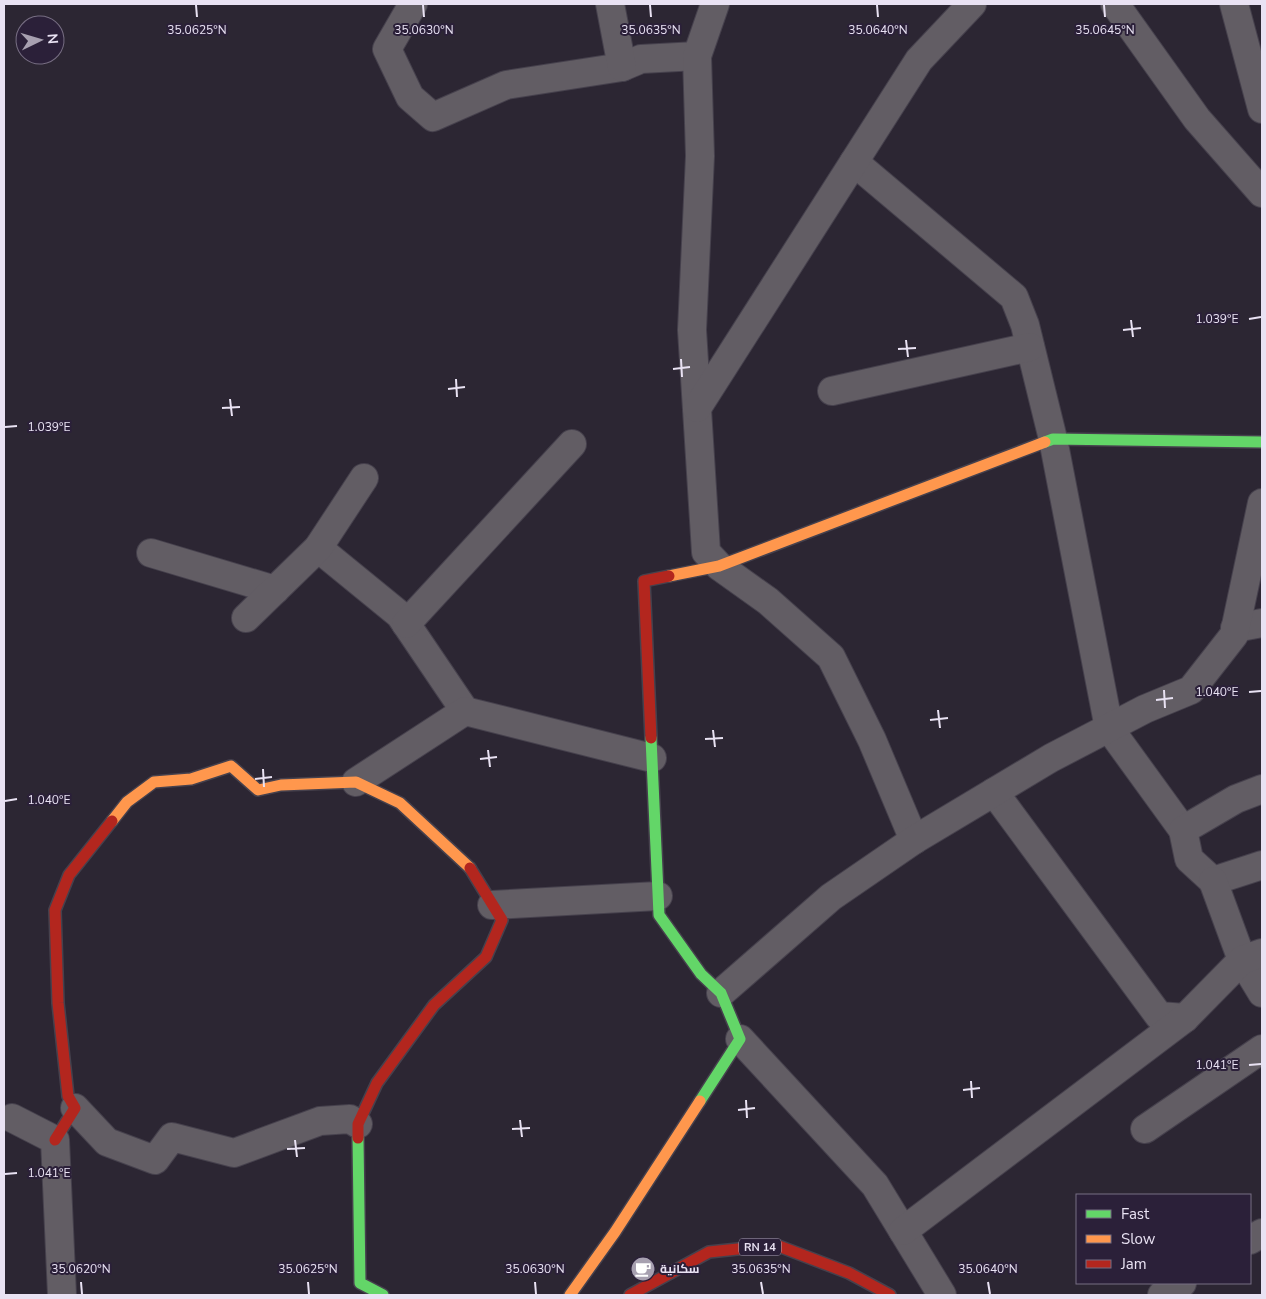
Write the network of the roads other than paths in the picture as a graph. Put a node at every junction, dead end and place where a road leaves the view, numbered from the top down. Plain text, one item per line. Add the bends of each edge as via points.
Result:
1 (413, 4) edge
2 (610, 4) edge
3 (715, 4) edge
4 (972, 4) edge
5 (1115, 4) edge
6 (1234, 4) edge
7 (1245, 46) junction
8 (697, 56) junction
9 (622, 67) junction
10 (1262, 83) edge
11 (1262, 109) edge
12 (854, 162) junction
13 (1262, 193) edge
14 (1030, 347) junction
15 (832, 391) dead end
16 (697, 408) junction
17 (1053, 439) junction
18 (1262, 442) edge
19 (572, 444) dead end
20 (364, 478) dead end
21 (1262, 503) edge
22 (318, 548) junction
23 (151, 553) dead end
24 (719, 566) junction
25 (275, 590) junction
26 (246, 618) dead end
27 (1262, 623) edge
28 (406, 624) junction
29 (1235, 628) junction
30 (465, 711) junction
31 (1109, 728) junction
32 (652, 758) junction
33 (356, 782) junction
34 (1262, 789) edge
35 (994, 792) junction
36 (1183, 830) junction
37 (914, 840) junction
38 (1262, 865) edge
39 (1213, 882) junction
40 (658, 896) junction
41 (492, 905) junction
42 (1252, 956) edge
43 (721, 993) junction
44 (1262, 993) edge
45 (1185, 1018) junction
46 (740, 1039) junction
47 (1262, 1049) edge
48 (75, 1108) junction
49 (12, 1118) dead end
50 (358, 1124) junction
51 (1145, 1128) dead end
52 (55, 1140) junction
53 (903, 1231) junction
54 (1262, 1233) edge
55 (1251, 1239) edge
56 (1180, 1284) edge
57 (62, 1295) edge
58 (383, 1295) edge
59 (570, 1295) edge
60 (630, 1295) edge
61 (890, 1295) edge
62 (942, 1295) edge
63 (1162, 1295) edge

1 - 9 street via 387,49 410,97 433,117 506,85
2 - 9 street
3 - 8 street
4 - 12 street via 919,60
5 - 13 street via 1197,118
6 - 7 street
7 - 10 street
7 - 11 street
8 - 9 street via 641,59
8 - 16 street via 700,156 692,330
12 - 14 street via 1014,296
12 - 16 street
14 - 15 street
14 - 17 street
16 - 24 street via 706,552
17 - 18 street
17 - 24 street
17 - 31 street
19 - 28 street
20 - 22 street
21 - 29 street
22 - 25 street
22 - 28 street via 400,614
23 - 25 street
24 - 32 street via 644,581
24 - 37 street via 768,601 831,657 872,740
25 - 26 street
27 - 29 street
28 - 30 street
29 - 31 street via 1234,635 1191,690
30 - 32 street
30 - 33 street
31 - 35 street
31 - 36 street
32 - 40 street
33 - 41 street via 400,803 472,869
33 - 48 street via 281,785 258,790 231,766 191,779 154,782 127,802 69,875 55,910 58,1003 68,1096
34 - 36 street via 1236,799
35 - 37 street
35 - 45 street via 1159,1016
36 - 39 street via 1189,859
37 - 43 street via 831,897
38 - 39 street
39 - 42 street
40 - 41 street
40 - 43 street via 659,915 701,974
41 - 50 street via 502,920 486,957 434,1004 377,1083
42 - 44 street
42 - 45 street
43 - 46 street
45 - 53 street
46 - 53 street via 875,1185
46 - 59 street via 615,1232
47 - 51 street
48 - 50 street via 106,1142 155,1160 172,1137 234,1153 320,1121 350,1119
48 - 52 street
49 - 52 street
50 - 58 street via 360,1283
52 - 57 street
53 - 62 street
54 - 55 street
56 - 63 street
60 - 61 street, RN 14 via 709,1252 776,1245 849,1273

